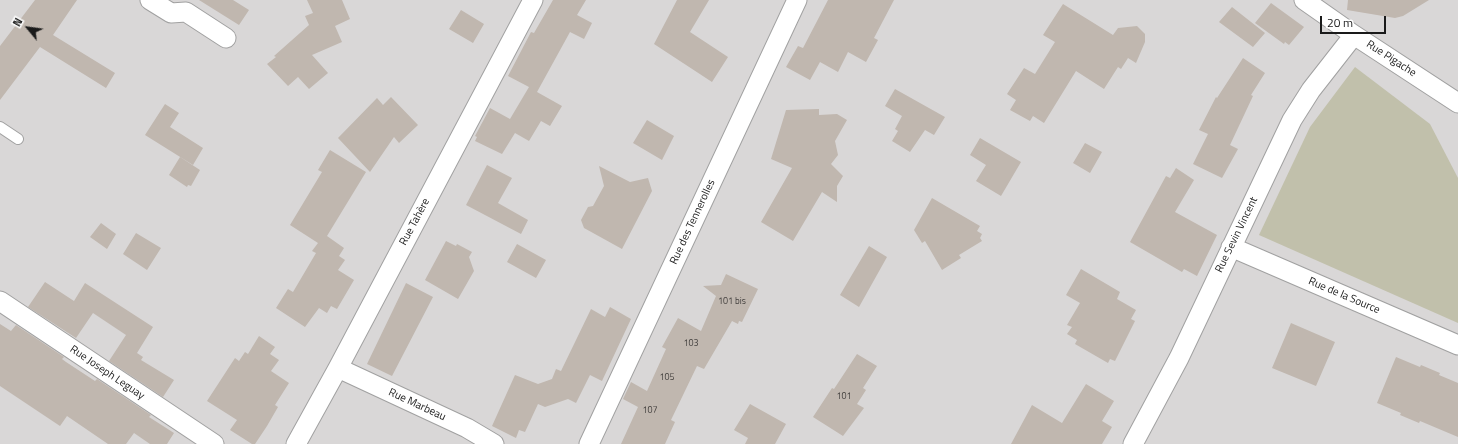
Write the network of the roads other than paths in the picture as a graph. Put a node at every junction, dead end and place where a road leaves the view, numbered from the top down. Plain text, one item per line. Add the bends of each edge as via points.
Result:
1 (150, 0) edge
2 (533, 0) edge
3 (797, 0) edge
4 (1304, 0) edge
5 (1354, 36) junction
6 (226, 38) dead end
7 (1458, 103) edge
8 (0, 127) edge
9 (18, 139) dead end
10 (1231, 247) junction
11 (0, 301) edge
12 (1458, 345) edge
13 (338, 368) junction
14 (214, 444) edge
15 (296, 444) edge
16 (494, 444) edge
17 (589, 444) edge
18 (1133, 444) edge

1 - 6 street via 171,13 186,12
2 - 13 street, Rue Tahère
3 - 17 street, Rue des Tennerolles
4 - 5 street, Rue Pigache
5 - 7 street, Rue Pigache
5 - 10 street, Rue Sevin Vincent via 1311,90 1292,120
8 - 9 lane
10 - 12 street, Rue de la Source
10 - 18 street, Rue Sevin Vincent via 1179,358
11 - 14 street, Rue Joseph Leguay
13 - 15 street, Rue Tahère
13 - 16 street, Rue Marbeau via 467,428

